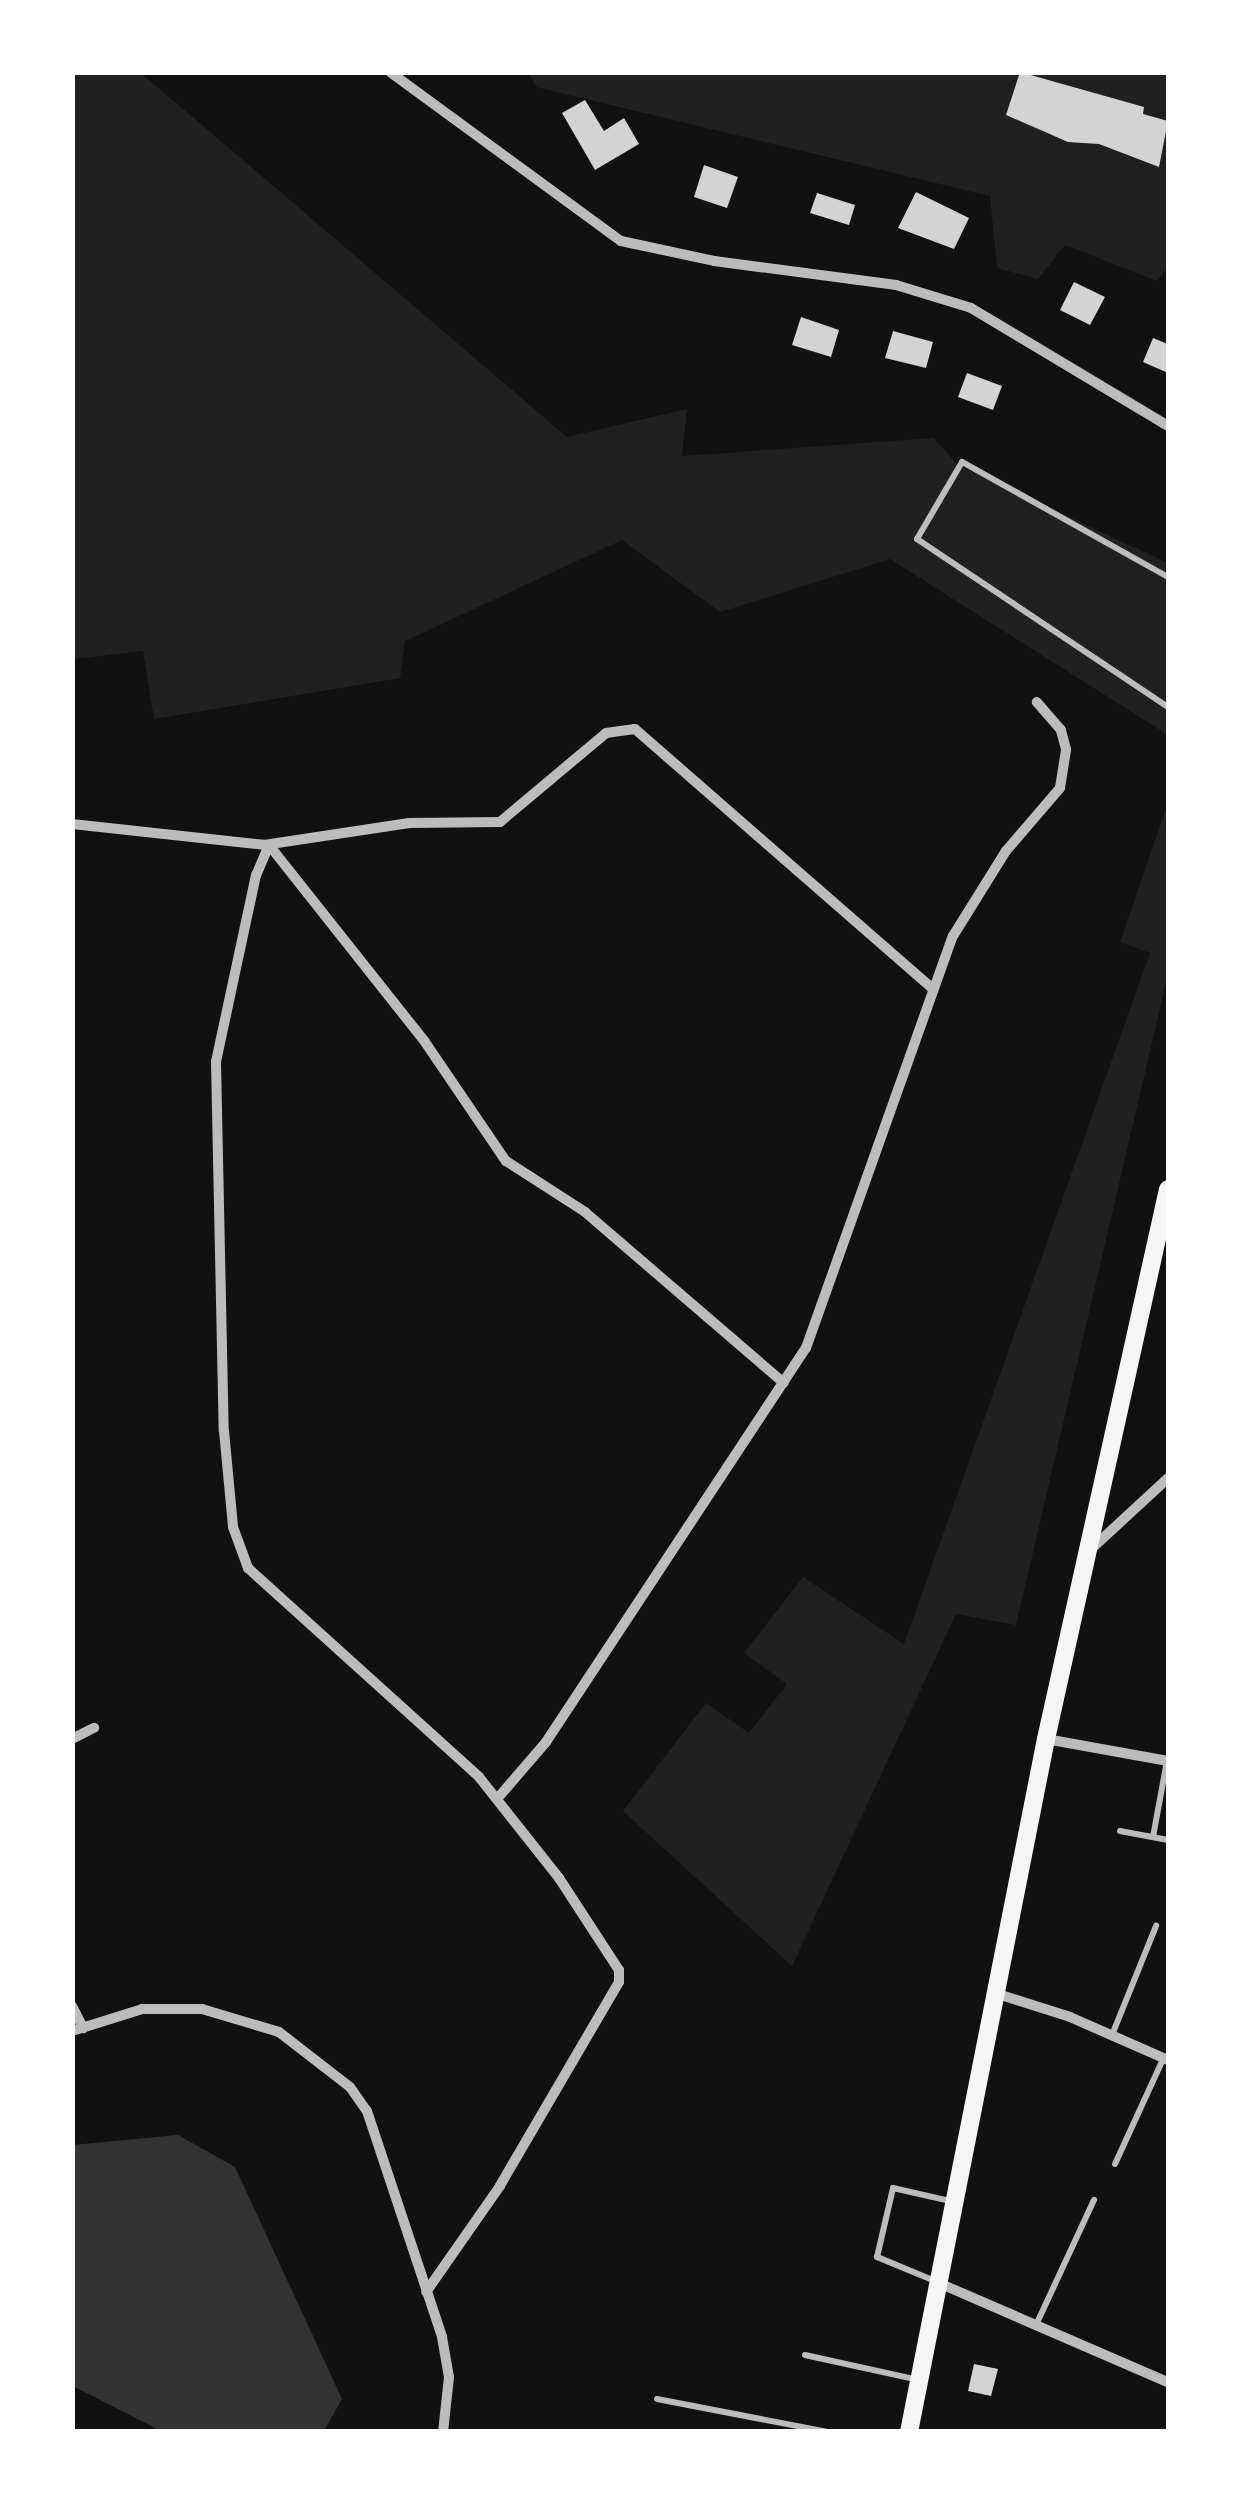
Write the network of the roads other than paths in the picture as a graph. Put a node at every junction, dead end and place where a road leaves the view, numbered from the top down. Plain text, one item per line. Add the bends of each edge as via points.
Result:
1 (390, 72) edge
2 (1168, 426) edge
3 (1168, 578) edge
4 (1037, 702) dead end
5 (1168, 707) edge
6 (72, 824) edge
7 (269, 845) junction
8 (932, 988) junction
9 (1168, 1190) edge
10 (784, 1383) junction
11 (1168, 1478) edge
12 (1085, 1556) junction
13 (94, 1728) dead end
14 (72, 1739) edge
15 (1046, 1739) junction
16 (1168, 1761) edge
17 (497, 1799) junction
18 (1120, 1831) dead end
19 (1152, 1837) junction
20 (1168, 1840) edge
21 (1156, 1926) dead end
22 (998, 1994) junction
23 (72, 2006) edge
24 (78, 2030) edge
25 (1112, 2035) junction
26 (1166, 2059) edge
27 (1115, 2164) dead end
28 (1094, 2200) dead end
29 (958, 2202) junction
30 (941, 2284) junction
31 (426, 2292) junction
32 (1036, 2325) junction
33 (805, 2354) dead end
34 (920, 2380) junction
35 (1168, 2382) edge
36 (657, 2399) dead end
37 (443, 2432) edge
38 (829, 2432) edge
39 (909, 2432) edge

1 - 2 street via 621,242 896,284 971,308
3 - 5 lane via 962,462 917,539
4 - 8 street via 1061,730 1066,749 1060,788 977,892
6 - 7 street
7 - 8 street via 409,823 500,822 606,734 635,729
7 - 10 street via 425,1042 506,1161 584,1212
7 - 17 street via 256,875 216,1062 223,1412 233,1527 248,1568 377,1680
8 - 10 street via 825,1296
9 - 12 main road
10 - 17 street via 546,1742
11 - 12 street
12 - 15 main road
13 - 14 street
15 - 16 street
15 - 22 main road
16 - 19 lane
17 - 31 street via 601,1940 619,1982 500,2186
18 - 19 lane
19 - 20 lane
21 - 25 lane
22 - 25 street
22 - 29 main road
23 - 24 street
24 - 31 street via 142,2010 202,2009 279,2032 329,2064 367,2111
25 - 26 street
26 - 27 lane
28 - 32 lane
29 - 30 main road
29 - 30 lane via 893,2188 877,2258
30 - 32 street
30 - 34 main road
31 - 37 street via 446,2357
32 - 35 street
33 - 34 lane
34 - 39 main road
36 - 38 lane

